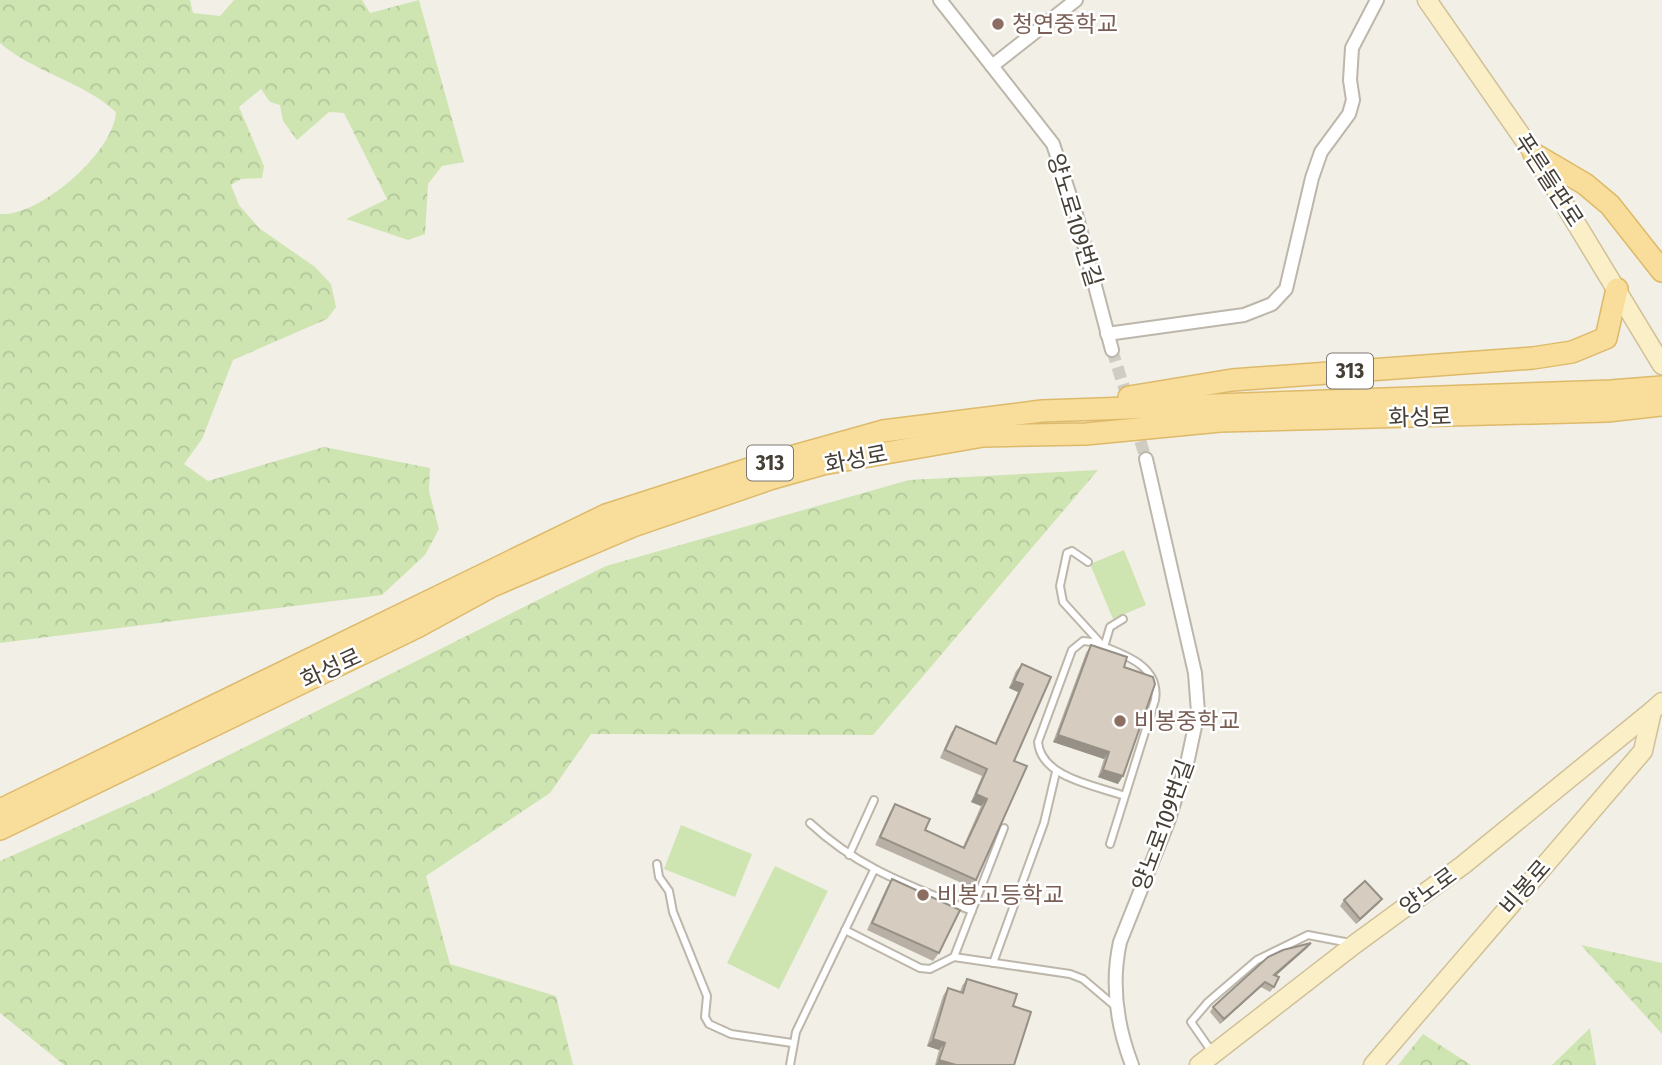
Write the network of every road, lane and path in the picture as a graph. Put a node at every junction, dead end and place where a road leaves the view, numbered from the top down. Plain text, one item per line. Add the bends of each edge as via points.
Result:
1 (940, 0) edge
2 (1076, 0) edge
3 (1377, 0) edge
4 (1427, 0) edge
5 (992, 66) junction
6 (1534, 154) junction
7 (1662, 271) edge
8 (1617, 289) junction
9 (1107, 334) junction
10 (1112, 350) tunnel mouth
11 (1662, 365) edge
12 (1662, 387) edge
13 (1609, 401) junction
14 (1662, 405) edge
15 (1042, 411) junction
16 (1146, 459) tunnel mouth
17 (1088, 562) dead end
18 (1123, 619) dead end
19 (1104, 647) junction
20 (1657, 707) edge
21 (1056, 772) junction
22 (1125, 796) junction
23 (874, 800) dead end
24 (0, 810) edge
25 (810, 823) dead end
26 (1004, 828) edge
27 (0, 829) edge
28 (1110, 844) dead end
29 (849, 855) junction
30 (657, 864) dead end
31 (874, 870) junction
32 (972, 911) junction
33 (845, 930) junction
34 (1355, 944) junction
35 (954, 957) junction
36 (993, 964) junction
37 (1117, 1008) junction
38 (792, 1043) junction
39 (1206, 1060) edge
40 (790, 1065) edge
41 (1132, 1065) edge
42 (1373, 1065) edge

1 - 5 street, 양노로109번길
2 - 5 street
3 - 9 street via 1352,47 1353,100 1349,114 1321,152 1286,289 1272,304 1244,315
4 - 6 street, 푸른들판로
5 - 9 street, 양노로109번길 via 1053,144
6 - 7 main road via 1585,184 1610,205
6 - 8 street, 푸른들판로
8 - 11 street, 푸른들판로
8 - 15 main road, 313 via 1606,338 1572,352 1232,380
9 - 10 street, 양노로109번길
12 - 13 main road, 313
13 - 14 main road, 화성로 / 313
13 - 15 main road, 화성로 / 313
13 - 27 main road, 화성로 / 313 via 983,436 823,464 633,526 492,586
15 - 24 main road, 화성로 / 313 via 883,431 606,516
16 - 37 street, 양노로109번길 via 1195,673 1198,712 1168,822 1120,942 1115,972
17 - 19 lane via 1072,551 1067,553 1060,597
18 - 19 lane via 1110,627
19 - 21 lane via 1087,641 1072,650 1038,742 1041,755
19 - 22 lane via 1142,664 1155,687
20 - 34 street, 양노로 via 1462,865
20 - 42 street, 비봉로 via 1643,751
21 - 22 lane
21 - 36 lane via 1044,822
22 - 28 lane
23 - 29 lane
25 - 29 lane
26 - 32 lane
29 - 31 lane
30 - 38 lane via 707,996 709,1024 730,1034
31 - 32 lane
31 - 33 lane
32 - 35 lane
33 - 35 lane via 920,968 930,969
33 - 38 lane
34 - 39 street, 양노로
34 - 39 lane via 1308,935 1257,960 1191,1022
35 - 36 lane
36 - 37 lane via 1077,976
37 - 41 street, 양노로109번길
38 - 40 lane

